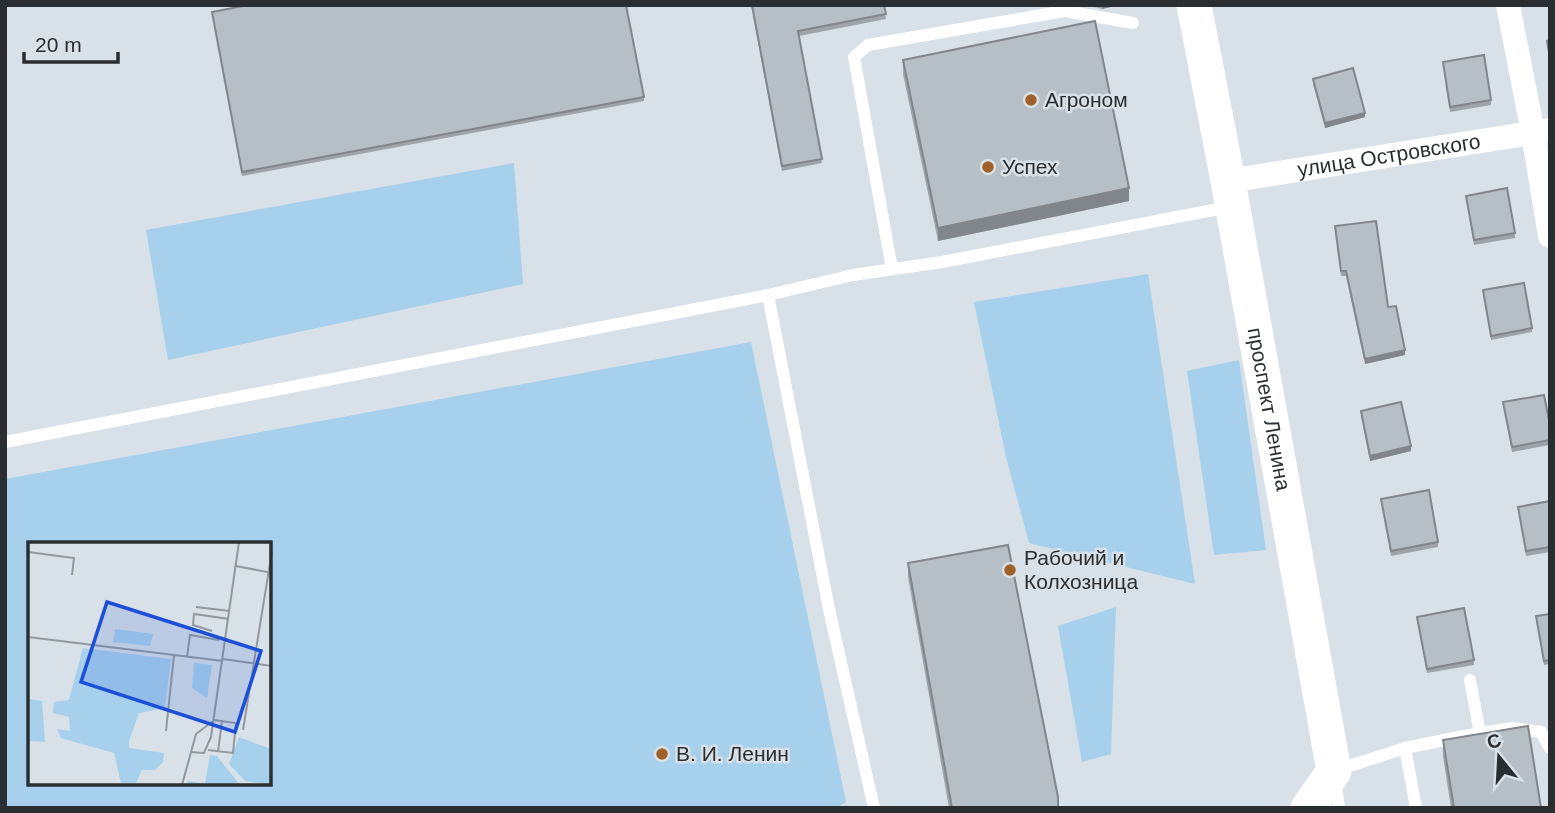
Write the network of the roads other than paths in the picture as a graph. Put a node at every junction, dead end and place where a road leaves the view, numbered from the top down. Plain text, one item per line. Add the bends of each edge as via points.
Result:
1 (1194, 5) edge
2 (1508, 5) edge
3 (1133, 23) dead end
4 (1541, 131) edge
5 (1231, 193) junction
6 (1550, 236) edge
7 (892, 269) junction
8 (768, 295) junction
9 (5, 442) edge
10 (1470, 680) dead end
11 (1480, 733) junction
12 (1405, 748) junction
13 (1550, 748) edge
14 (1334, 771) junction
15 (874, 808) edge
16 (1308, 808) edge
17 (1339, 808) edge
18 (1416, 808) edge

1 - 5 street, проспект Ленина
2 - 4 street
3 - 7 lane via 1065,11 868,45 855,57
4 - 5 street, улица Островского
4 - 6 street
5 - 7 lane
5 - 14 street, проспект Ленина
7 - 8 lane
8 - 9 lane
8 - 15 lane via 827,603
10 - 11 lane
11 - 12 lane
11 - 13 lane via 1541,732
12 - 14 lane
12 - 18 lane
14 - 16 street
14 - 17 lane

